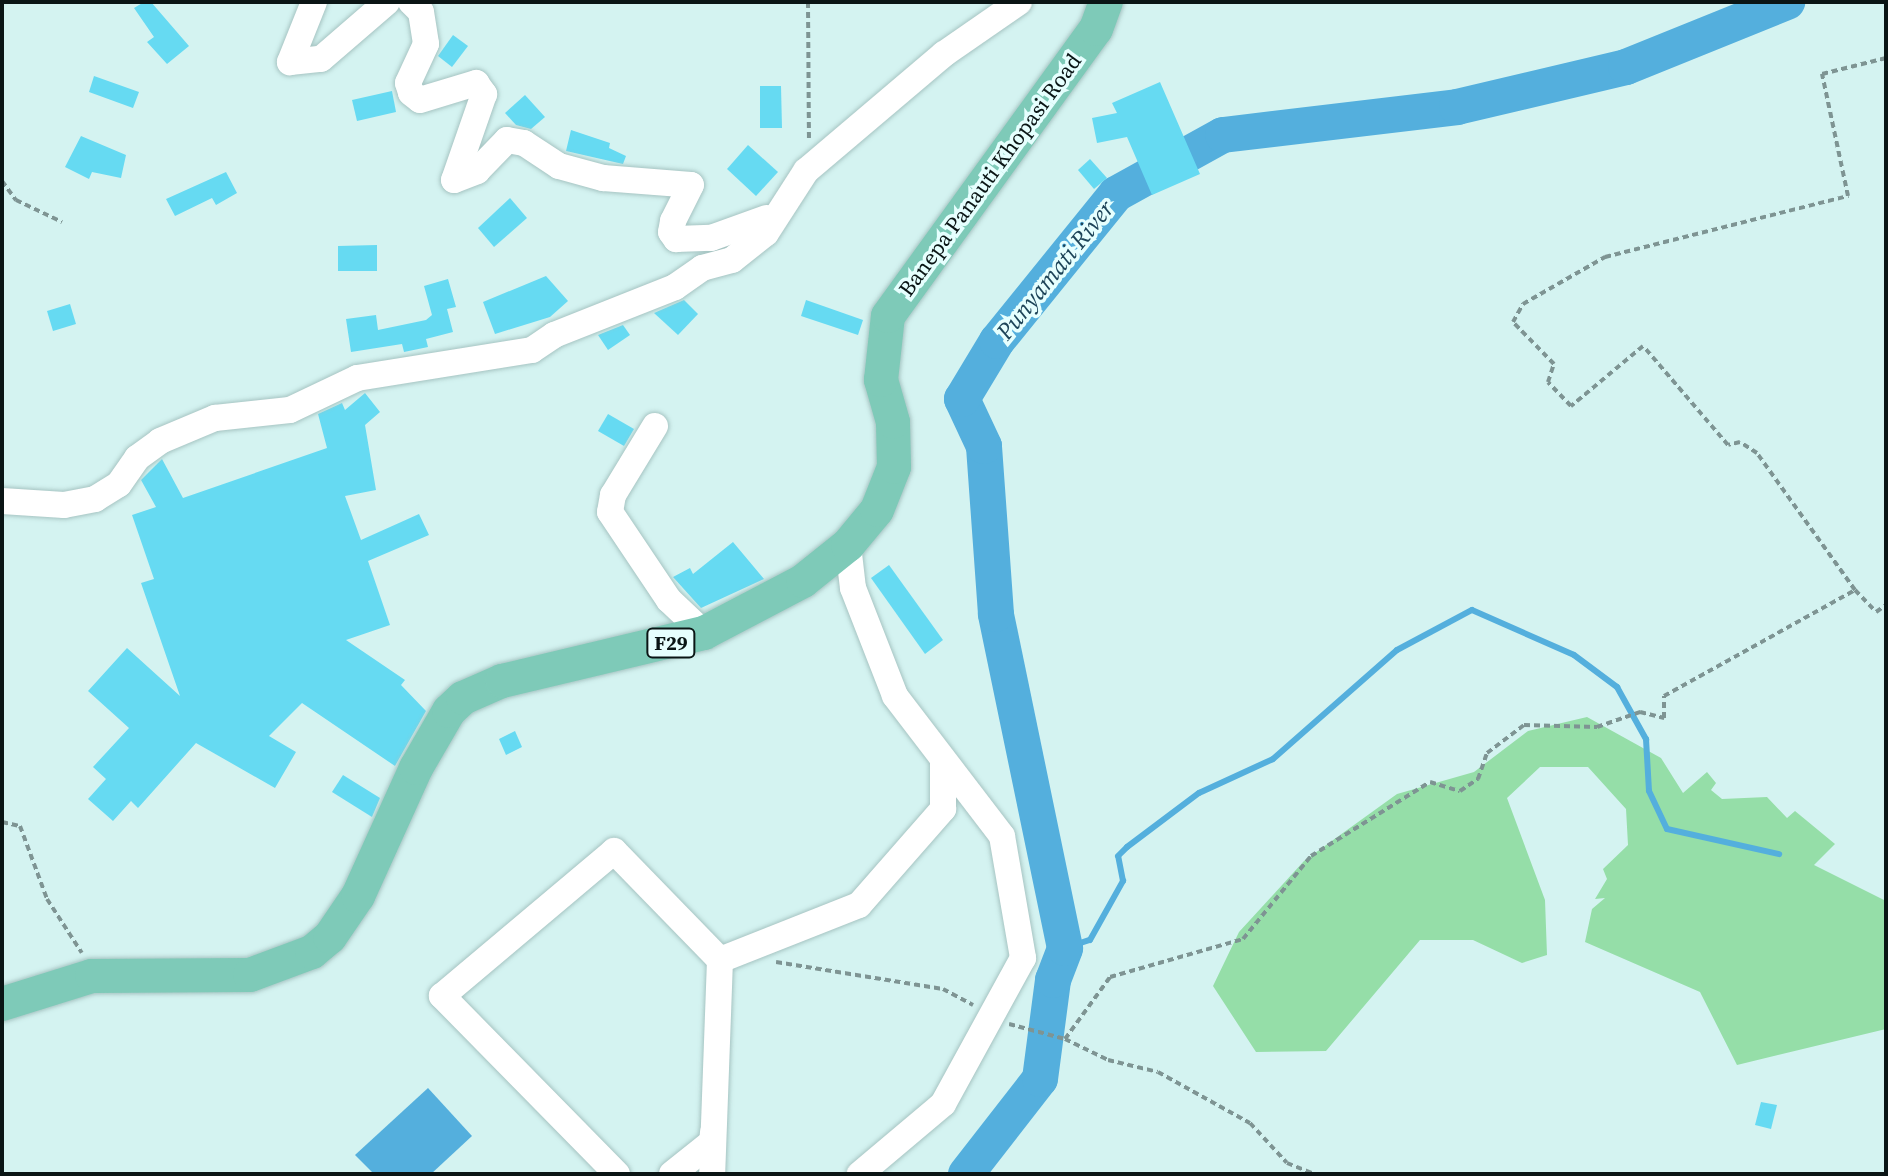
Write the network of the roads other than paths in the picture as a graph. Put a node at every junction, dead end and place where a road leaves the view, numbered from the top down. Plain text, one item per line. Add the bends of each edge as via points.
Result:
1 (314, 2) edge
2 (387, 2) edge
3 (411, 2) edge
4 (1019, 2) edge
5 (1106, 2) edge
6 (777, 212) junction
7 (655, 426) dead end
8 (2, 501) edge
9 (848, 545) junction
10 (704, 633) junction
11 (943, 762) junction
12 (727, 958) junction
13 (2, 1004) edge
14 (617, 1174) edge
15 (672, 1174) edge
16 (712, 1174) edge
17 (860, 1174) edge

1 - 2 street via 290,62 321,59
3 - 6 street via 421,12 426,44 408,83 411,93 420,100 476,83 484,94 454,180 477,171 507,140 524,143 559,166 603,178 691,185 673,221 676,239 740,231
4 - 6 street via 944,54 806,171
5 - 9 main road, Banepa Panauti Khopasi Road / F29 via 1096,29 888,316 881,380 893,422 894,467 877,510
6 - 8 street via 766,233 732,260 554,335 532,350 357,378 290,410 215,418 160,441 137,458 119,484 95,499 64,505
7 - 10 street via 613,495 610,512 669,600
9 - 10 main road, Banepa Panauti Khopasi Road / F29 via 803,581
9 - 11 street via 853,588 895,696
10 - 13 main road, Banepa Panauti Khopasi Road / F29 via 502,681 463,698 449,711 416,768 358,896 330,937 312,952 250,975 102,976 45,987
11 - 12 street via 943,809 859,905
11 - 17 street via 1002,836 1023,958 943,1104
12 - 14 street via 614,851 442,996
12 - 15 street via 712,1142
12 - 16 street

